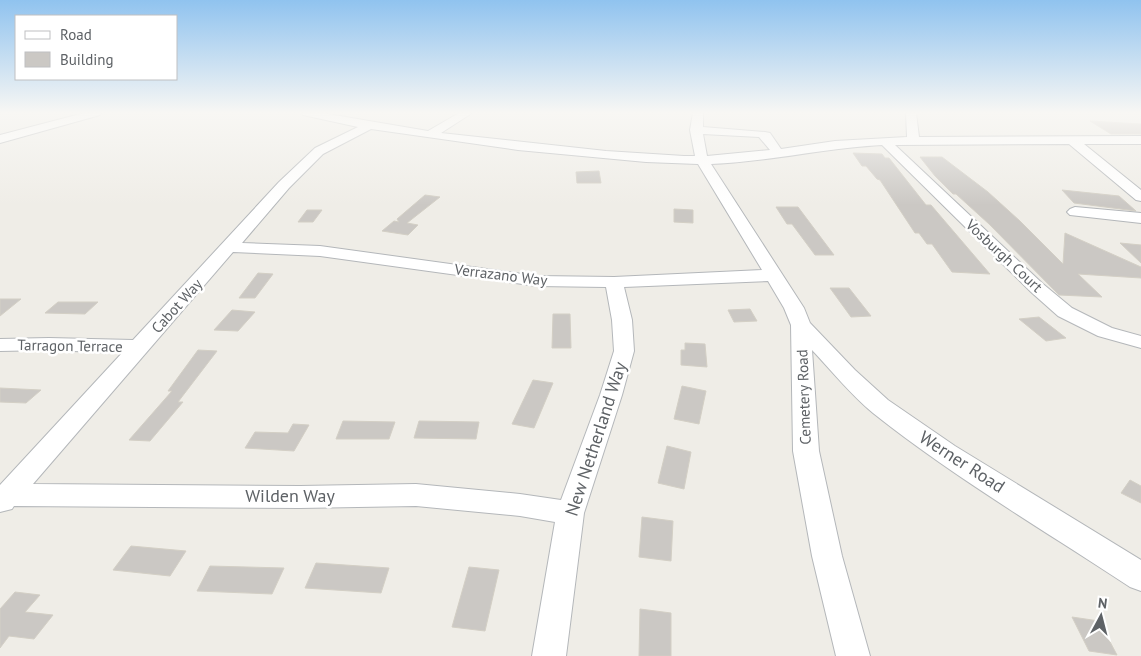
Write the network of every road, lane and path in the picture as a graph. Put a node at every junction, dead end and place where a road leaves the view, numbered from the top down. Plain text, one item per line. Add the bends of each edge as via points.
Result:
1 (333, 144) edge
2 (505, 144) edge
3 (698, 144) edge
4 (771, 144) edge
5 (854, 144) edge
6 (887, 144) edge
7 (1076, 144) edge
8 (777, 152) junction
9 (702, 160) junction
10 (1141, 197) edge
11 (1075, 212) dead end
12 (1141, 218) edge
13 (229, 247) junction
14 (773, 275) junction
15 (614, 282) junction
16 (801, 324) junction
17 (1141, 342) edge
18 (0, 345) edge
19 (140, 347) junction
20 (4, 499) edge
21 (570, 513) junction
22 (1141, 577) edge
23 (549, 656) edge
24 (853, 656) edge

1 - 13 street, Cabot Way via 311,158
2 - 9 street via 586,153
3 - 9 street, Cemetery Road
4 - 8 street
5 - 8 street
6 - 17 street, Vosburgh Court via 1065,312 1105,332
7 - 10 street
8 - 9 street
9 - 14 street, Cemetery Road
11 - 12 street
13 - 15 street, Verrazano Way via 329,252 537,281
13 - 19 street, Cabot Way
14 - 15 street, Verrazano Way
14 - 16 street, Cemetery Road
15 - 21 street, New Netherland Way via 624,351 612,395
16 - 22 street, Werner Road via 880,406 946,454
16 - 24 street, Cemetery Road via 806,451 827,556
18 - 19 street, Tarragon Terrace
19 - 20 street, Cabot Way
20 - 21 street, Wilden Way via 416,495
21 - 23 street, New Netherland Way

